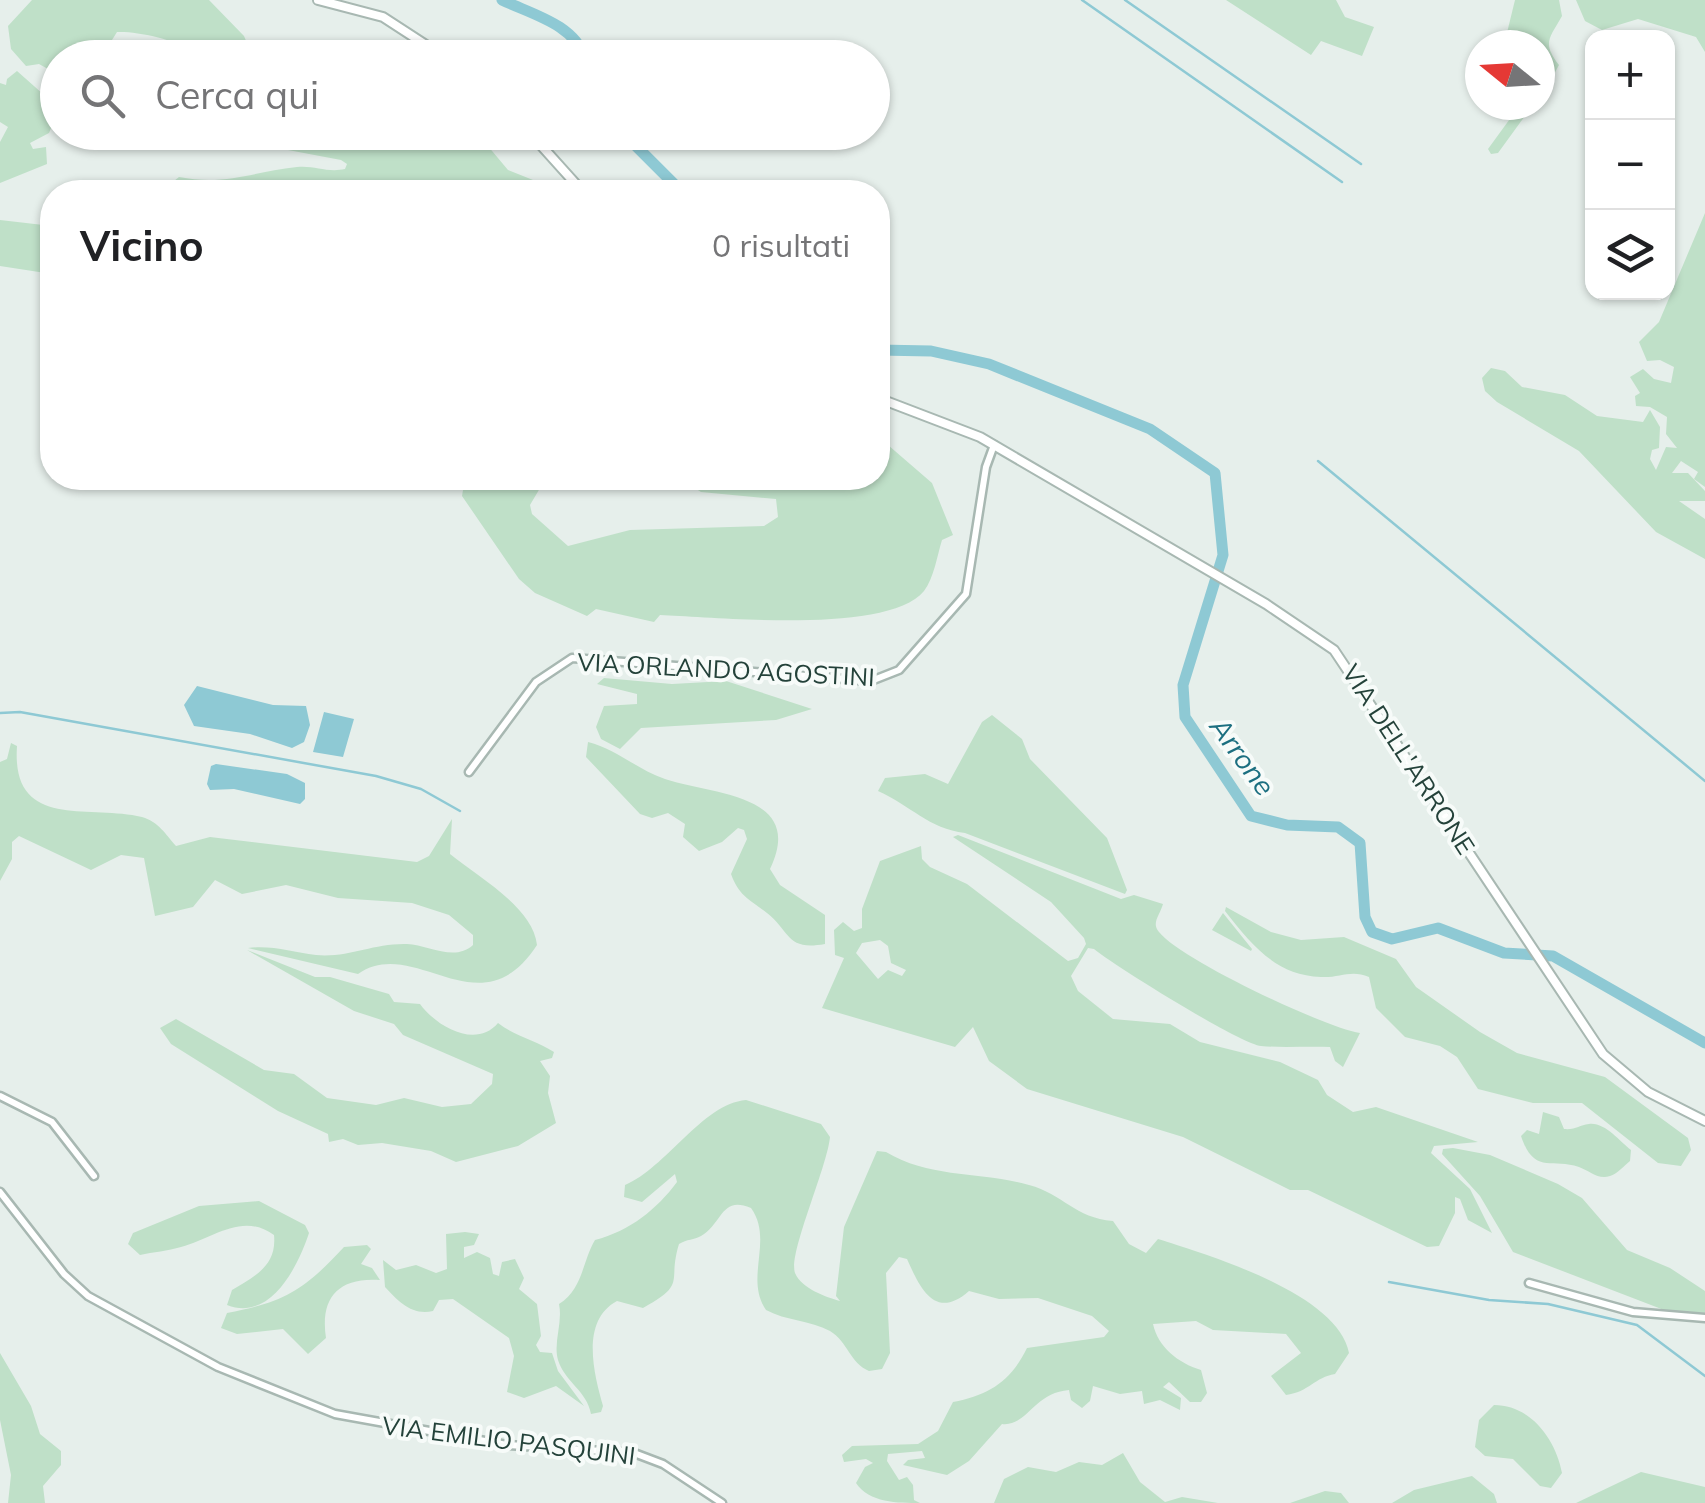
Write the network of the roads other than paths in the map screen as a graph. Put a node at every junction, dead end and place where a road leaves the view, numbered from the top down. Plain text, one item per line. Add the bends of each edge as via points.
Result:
1 (318, 0) edge
2 (418, 40) edge
3 (545, 150) edge
4 (572, 180) edge
5 (890, 402) edge
6 (994, 446) junction
7 (470, 772) dead end
8 (0, 1096) edge
9 (1705, 1122) edge
10 (94, 1176) dead end
11 (0, 1192) edge
12 (1529, 1283) dead end
13 (1705, 1318) edge
14 (722, 1503) edge

1 - 2 street via 383,17
3 - 4 street
5 - 6 street, VIA DELL'ARRONE
6 - 7 street, VIA ORLANDO AGOSTINI via 966,594 891,675 852,680 572,658 536,682
6 - 9 street, VIA DELL'ARRONE via 1316,634 1348,664 1612,1064
8 - 10 street via 52,1122
11 - 14 street, VIA EMILIO PASQUINI via 88,1296 274,1392 380,1424 533,1448 634,1453 660,1462
12 - 13 street via 1633,1312

